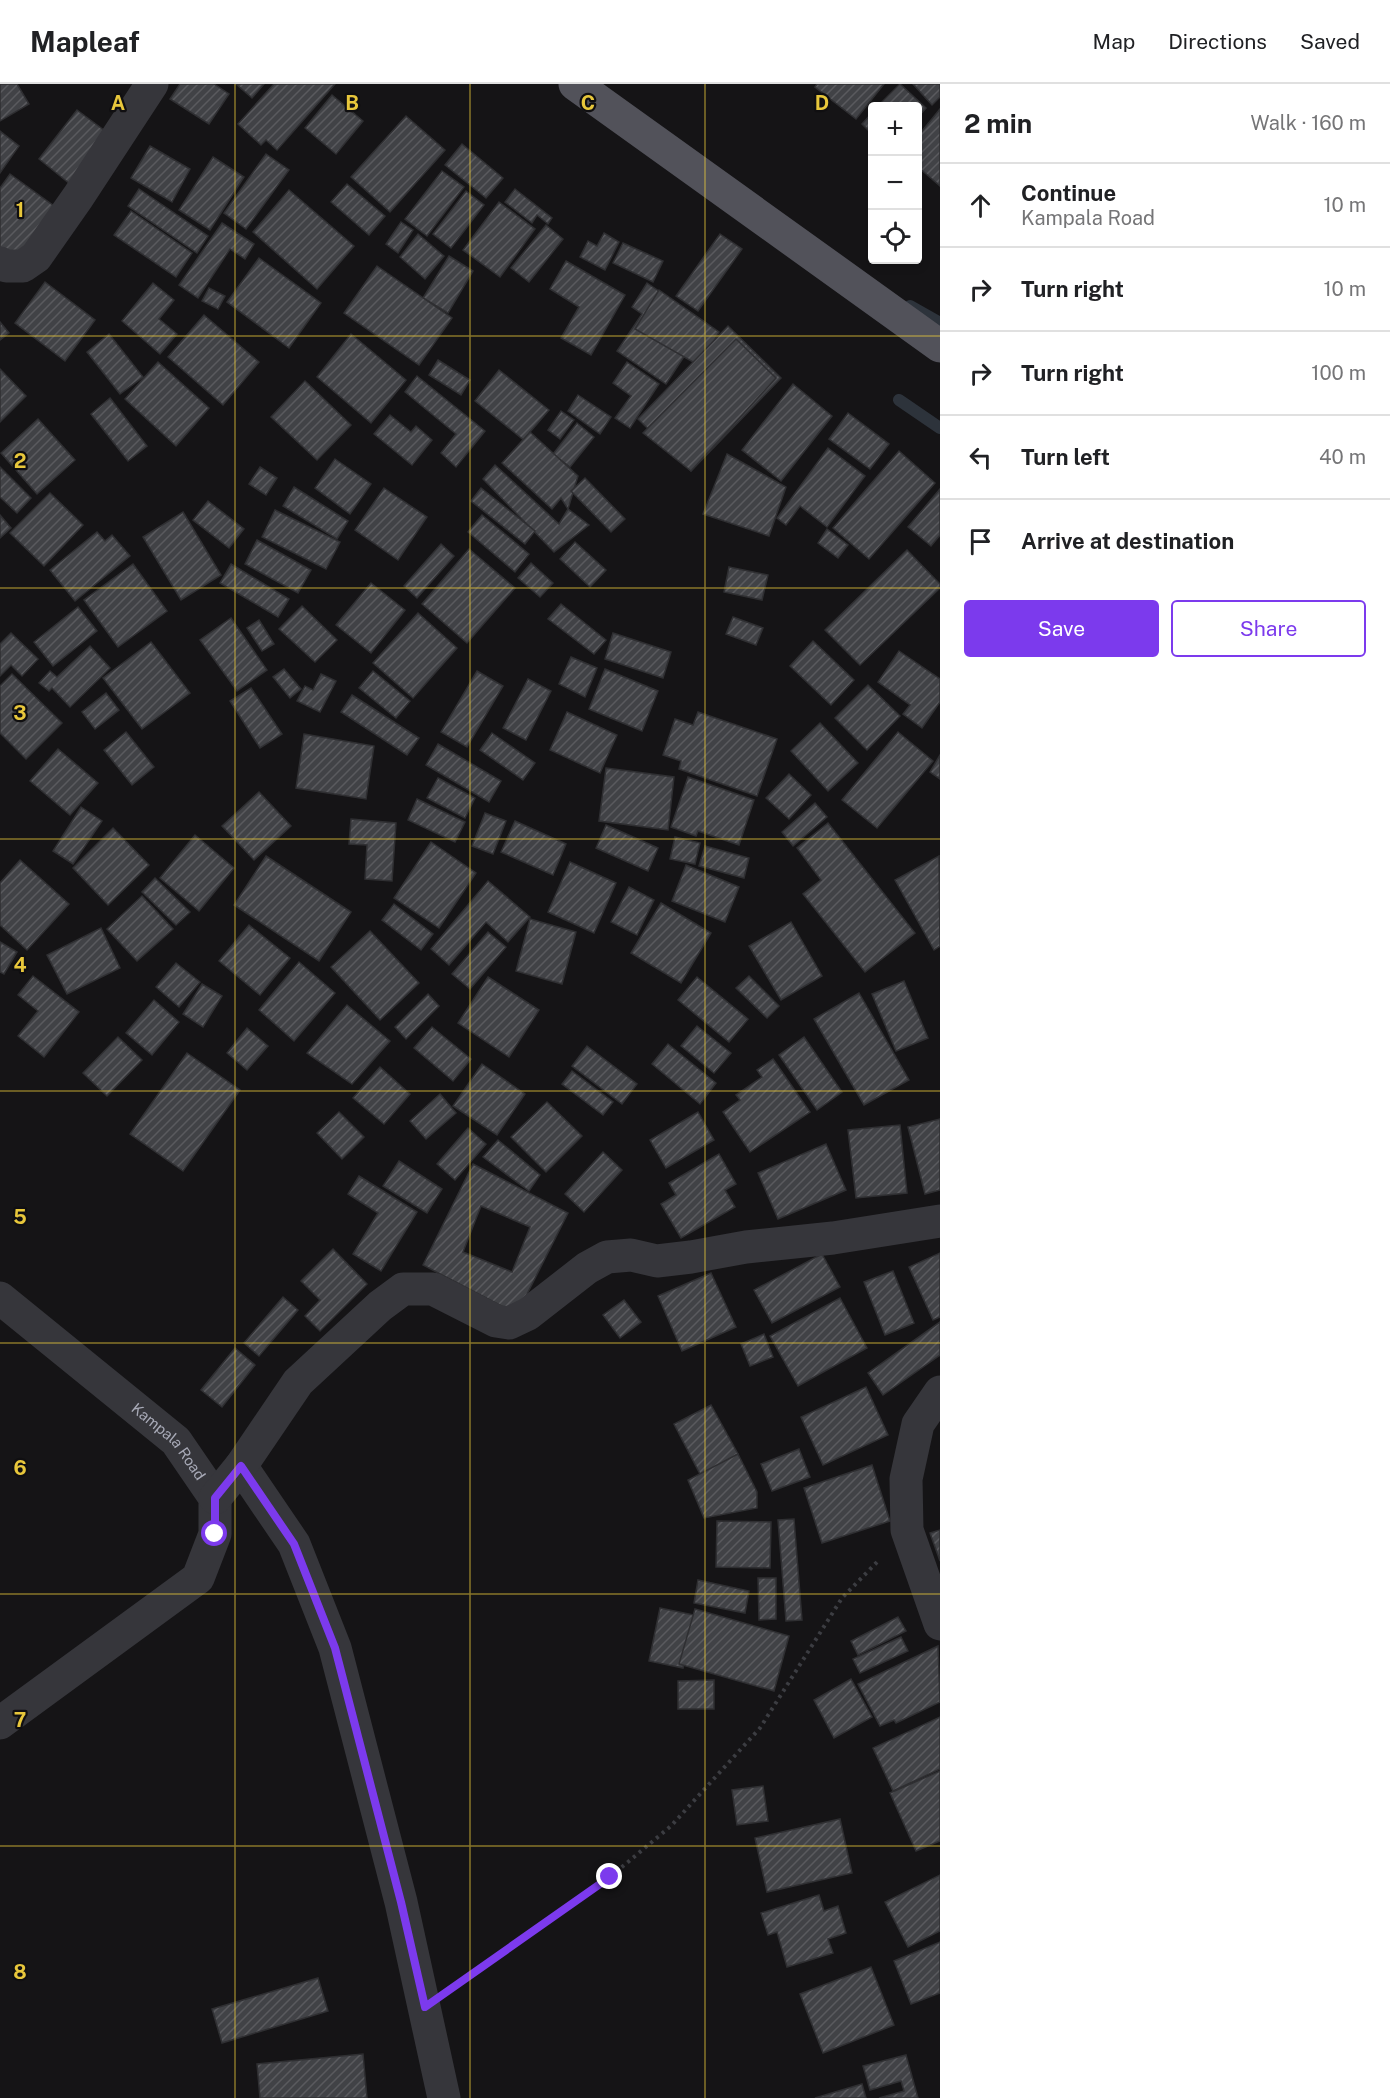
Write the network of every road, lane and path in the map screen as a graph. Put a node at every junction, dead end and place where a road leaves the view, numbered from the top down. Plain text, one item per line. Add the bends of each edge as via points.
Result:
1 (152, 84) edge
2 (575, 84) edge
3 (0, 263) edge
4 (940, 346) edge
5 (940, 1221) edge
6 (0, 1298) edge
7 (940, 1392) edge
8 (241, 1466) junction
9 (215, 1498) junction
10 (907, 1530) junction
11 (940, 1624) edge
12 (0, 1723) edge
13 (425, 2007) junction
14 (444, 2098) edge

1 - 3 street via 36,257 23,266
2 - 4 main road
5 - 8 street via 657,1261 631,1255 607,1257 528,1314 509,1323 496,1321 433,1289 403,1289 298,1382
6 - 9 street, Kampala Road via 176,1441
7 - 10 street via 918,1424 906,1479
8 - 9 street
8 - 13 street via 294,1544 335,1648
9 - 12 street via 215,1534 198,1578
10 - 11 street
10 - 13 path via 842,1598 760,1728 671,1826 610,1877
13 - 14 street

